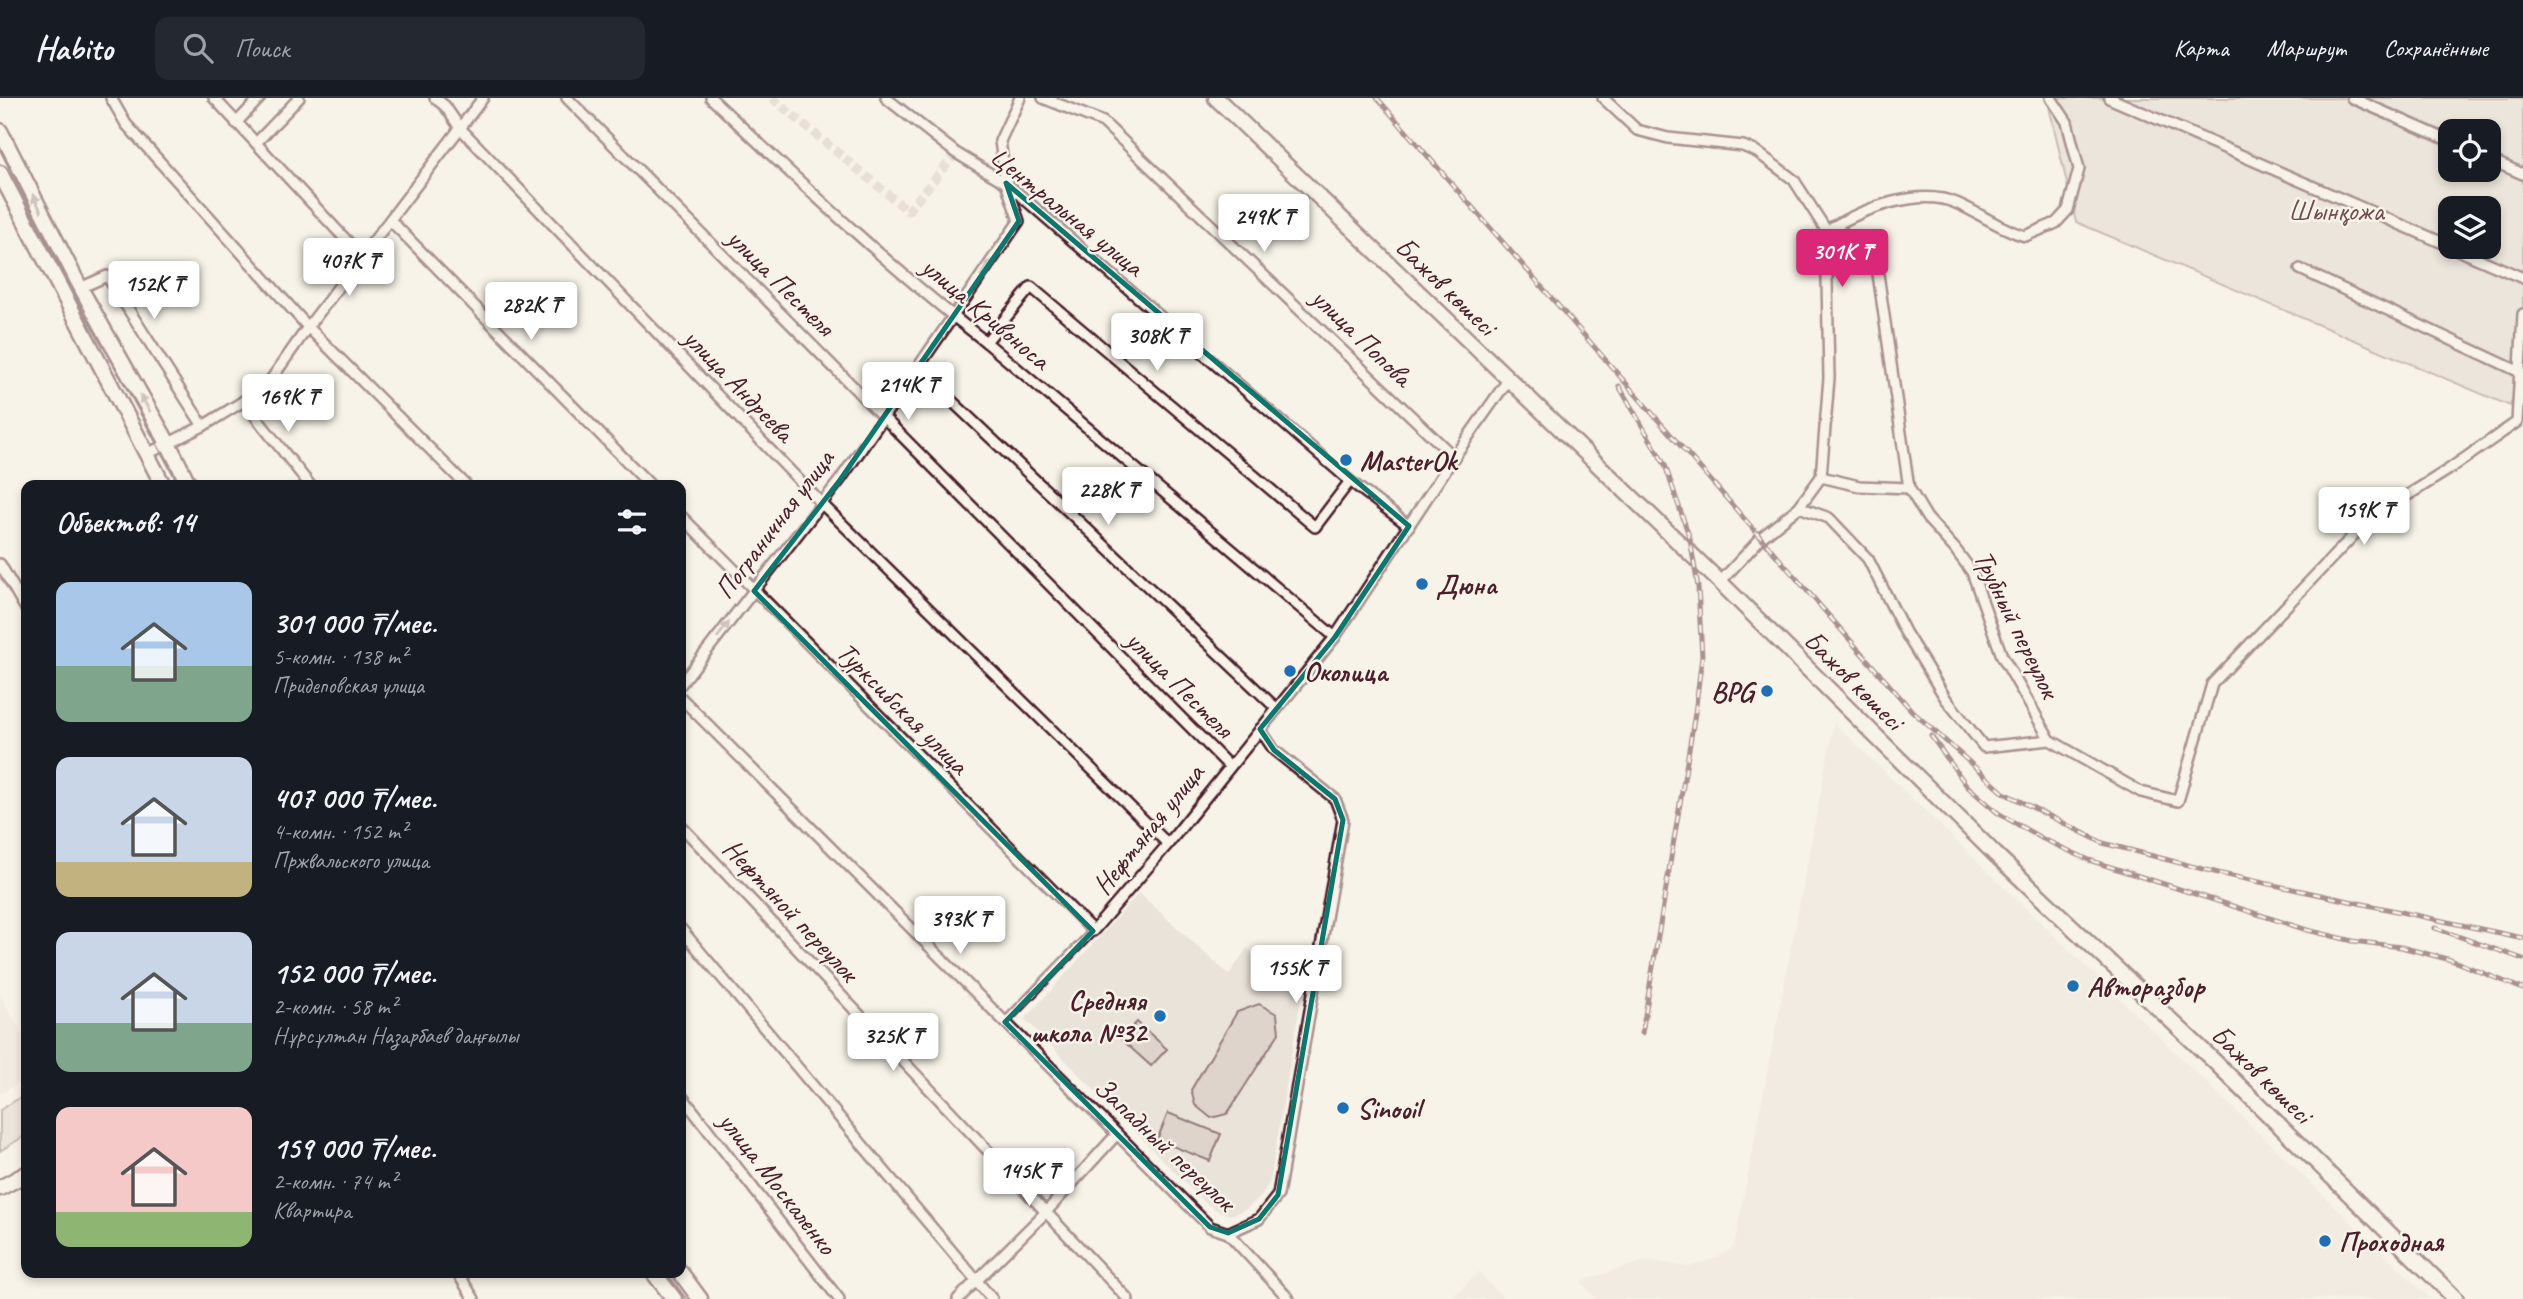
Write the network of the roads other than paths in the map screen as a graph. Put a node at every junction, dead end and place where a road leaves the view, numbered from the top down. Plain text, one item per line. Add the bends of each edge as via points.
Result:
1 (111, 98) edge
2 (214, 98) edge
3 (260, 98) edge
4 (299, 98) edge
5 (435, 98) edge
6 (483, 98) edge
7 (567, 98) edge
8 (711, 98) edge
9 (886, 98) edge
10 (1020, 98) edge
11 (1043, 98) edge
12 (1216, 98) edge
13 (1603, 98) edge
14 (2052, 98) edge
15 (2109, 98) edge
16 (2352, 98) edge
17 (236, 123) junction
18 (460, 128) junction
19 (0, 131) edge
20 (2438, 136) edge
21 (256, 143) junction
22 (2501, 165) edge
23 (0, 173) edge
24 (2523, 174) edge
25 (1006, 183) junction
26 (391, 221) junction
27 (1830, 228) junction
28 (2438, 240) edge
29 (362, 257) junction
30 (2480, 259) edge
31 (2300, 269) dead end
32 (2523, 278) edge
33 (80, 288) junction
34 (2523, 314) edge
35 (952, 316) junction
36 (308, 327) junction
37 (986, 342) junction
38 (917, 368) junction
39 (2520, 372) junction
40 (1508, 380) junction
41 (243, 401) junction
42 (882, 417) junction
43 (203, 426) junction
44 (169, 445) junction
45 (147, 454) junction
46 (1454, 457) junction
47 (1821, 477) junction
48 (160, 480) edge
49 (186, 480) edge
50 (306, 480) edge
51 (462, 480) edge
52 (645, 480) edge
53 (1350, 481) junction
54 (1909, 488) junction
55 (821, 503) junction
56 (1799, 507) junction
57 (686, 521) edge
58 (1409, 526) junction
59 (0, 564) edge
60 (1720, 582) junction
61 (754, 591) junction
62 (21, 600) edge
63 (1335, 637) junction
64 (686, 678) edge
65 (686, 703) edge
66 (1276, 709) junction
67 (1260, 729) junction
68 (2050, 740) junction
69 (1229, 766) junction
70 (686, 831) edge
71 (1168, 844) junction
72 (1093, 931) junction
73 (686, 935) edge
74 (1005, 1022) junction
75 (686, 1101) edge
76 (1118, 1133) junction
77 (21, 1177) edge
78 (0, 1188) edge
79 (1046, 1212) junction
80 (1228, 1233) junction
81 (461, 1278) edge
82 (658, 1278) edge
83 (684, 1278) edge
84 (976, 1280) junction
85 (474, 1299) edge
86 (674, 1299) edge
87 (700, 1299) edge
88 (839, 1299) edge
89 (958, 1299) edge
90 (992, 1299) edge
91 (1128, 1299) edge
92 (1289, 1299) edge
93 (2456, 1299) edge

1 - 36 street via 126,124
2 - 17 street
3 - 17 street
4 - 21 street
5 - 18 street, улица Андреева
6 - 18 street
7 - 42 street, улица Пестеля
8 - 35 street, улица Кривоноса via 813,195
9 - 25 street, Центральная улица via 956,153
10 - 25 street, Пограничная улица via 1000,141
11 - 46 street, улица Попова via 1103,122
12 - 40 main road, Бажов көшесі
13 - 27 street via 1637,130 1757,152 1794,180
14 - 27 street via 2067,122 2079,169 2068,210 2056,223 2025,236 1954,202 1927,198 1876,205
15 - 28 street
16 - 20 street
17 - 21 street
18 - 26 street
18 - 55 street, улица Андреева
33 -> 19 main road
21 - 29 street
22 - 24 street
23 - 45 main road
35 -> 25 street, Пограничная улица via 1019,221
25 - 53 street, Центральная улица
26 - 29 street
26 - 52 street
27 - 47 street via 1829,378
27 - 54 street, Трубный переулок via 1867,251 1878,274
29 - 36 street
30 - 32 street
31 - 39 street
33 - 43 street via 107,276
44 -> 33 main road
34 - 39 street
35 - 37 street, улица Кривоноса
35 - 38 street, Пограничная улица
36 - 41 street via 265,388
36 - 51 street
37 - 53 street via 1031,287 1315,527
37 - 63 street, улица Кривоноса
38 - 42 street, Пограничная улица
38 - 66 street
39 - 68 street via 2517,422 2368,520 2212,684 2178,801 2141,792
40 - 46 street, Нефтяная улица
40 - 60 main road, Бажов көшесі
41 - 43 street
41 - 50 street
42 - 55 street, Пограничная улица
42 - 69 street, улица Пестеля
43 - 44 street
44 - 45 street
44 - 49 main road
45 - 48 main road
46 - 58 street, Нефтяная улица
47 - 54 street via 1859,486
47 - 56 street
53 - 58 street, Центральная улица
54 - 68 street, Трубный переулок via 1927,518 1972,572 2002,656
55 - 61 street, Пограничная улица
55 - 71 street, улица Андреева
56 - 60 street via 1762,537
56 - 68 street via 1829,518 1868,559 1946,699 1984,747
57 - 61 street, Турксибская улица
58 - 63 street, Нефтяная улица
59 - 62 street
60 - 93 main road, Бажов көшесі
64 -> 61 street, Пограничная улица
61 - 72 street, Турксибская улица
63 - 66 street, Нефтяная улица
65 - 74 street, Западный переулок
66 - 67 street, Нефтяная улица
67 - 69 street, Нефтяная улица
67 - 80 street via 1274,750 1335,799 1343,820 1278,1195 1259,1219
69 - 71 street, Нефтяная улица
70 - 79 street, Нефтяной переулок
71 - 72 street, Нефтяная улица
72 - 74 street, Нефтяная улица
73 - 84 street
74 - 76 street, Западный переулок
75 - 88 street, улица Москаленко
76 - 79 street
76 - 80 street, Западный переулок via 1210,1227
77 - 78 main road
79 - 84 street
79 - 91 street, Нефтяной переулок
80 - 92 street, Западный переулок
81 - 85 street
82 - 86 main road
83 - 87 main road
84 - 89 street
84 - 90 street

